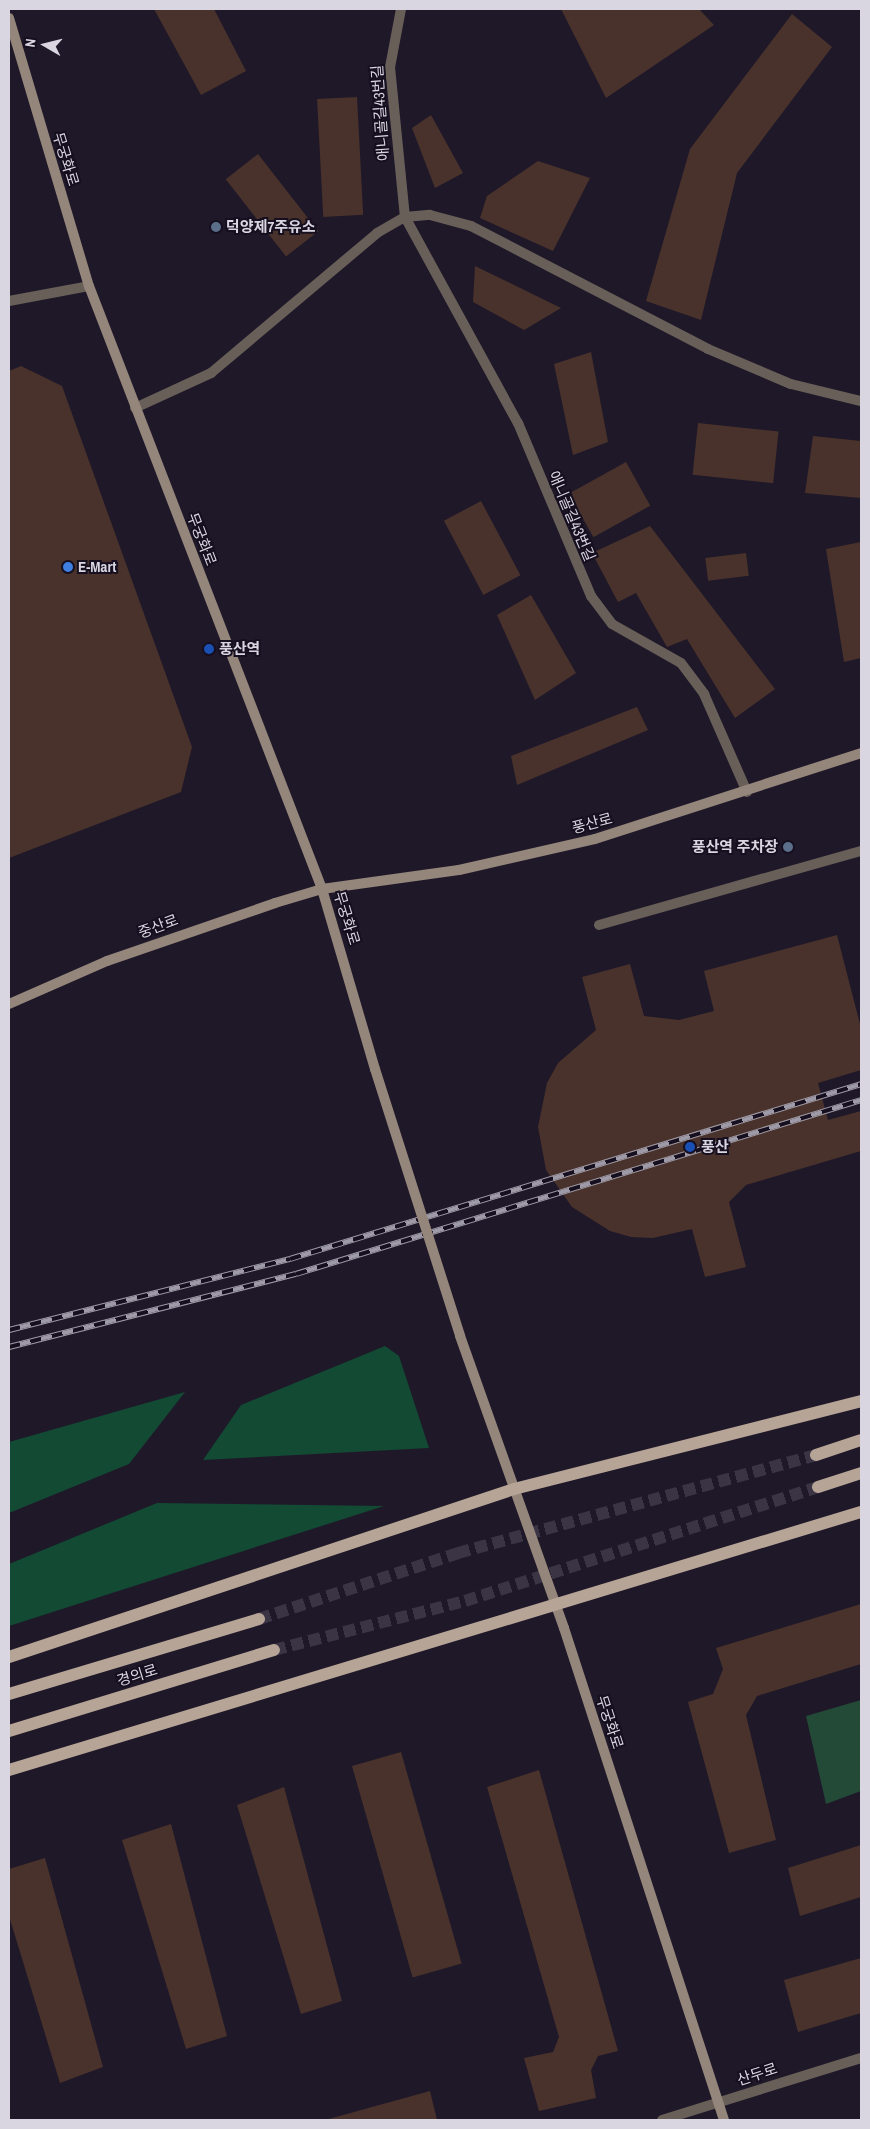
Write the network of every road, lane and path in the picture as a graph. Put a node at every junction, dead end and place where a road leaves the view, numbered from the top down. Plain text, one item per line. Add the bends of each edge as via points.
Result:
1 (401, 9) edge
2 (9, 18) edge
3 (405, 217) junction
4 (89, 286) junction
5 (9, 301) edge
6 (861, 401) edge
7 (135, 408) junction
8 (861, 754) edge
9 (746, 792) junction
10 (861, 852) edge
11 (322, 889) junction
12 (599, 925) dead end
13 (9, 1004) edge
14 (861, 1401) edge
15 (861, 1440) edge
16 (816, 1455) tunnel mouth
17 (861, 1473) edge
18 (818, 1487) tunnel mouth
19 (514, 1489) junction
20 (861, 1512) edge
21 (556, 1607) junction
22 (260, 1619) tunnel mouth
23 (274, 1650) tunnel mouth
24 (9, 1658) edge
25 (9, 1694) edge
26 (9, 1731) edge
27 (9, 1770) edge
28 (861, 2058) edge
29 (719, 2102) junction
30 (662, 2120) edge
31 (724, 2120) edge

1 - 3 street, 애니골길43번길 via 390,67
2 - 4 main road, 무궁화로
3 - 6 street via 430,215 471,226 708,349 791,384
3 - 7 street via 377,233 211,373
3 - 9 street, 애니골길43번길 via 518,423 591,596 612,624 681,663 704,694
4 - 5 street
4 - 7 main road, 무궁화로
7 - 11 main road, 무궁화로
8 - 9 main road, 풍산로
9 - 11 main road, 풍산로 via 595,839 459,870
10 - 12 street
11 - 13 main road, 중산로 via 173,936
11 - 19 main road, 무궁화로, bridge via 460,1336
14 - 19 main road
15 - 16 main road
17 - 18 main road
19 - 21 main road, 무궁화로
19 - 24 main road
20 - 21 main road
21 - 27 main road
21 - 29 main road, 무궁화로
22 - 25 main road, 경의로
23 - 26 main road, 경의로
28 - 29 street, 산두로
29 - 30 street, 산두로
29 - 31 main road, 무궁화로

